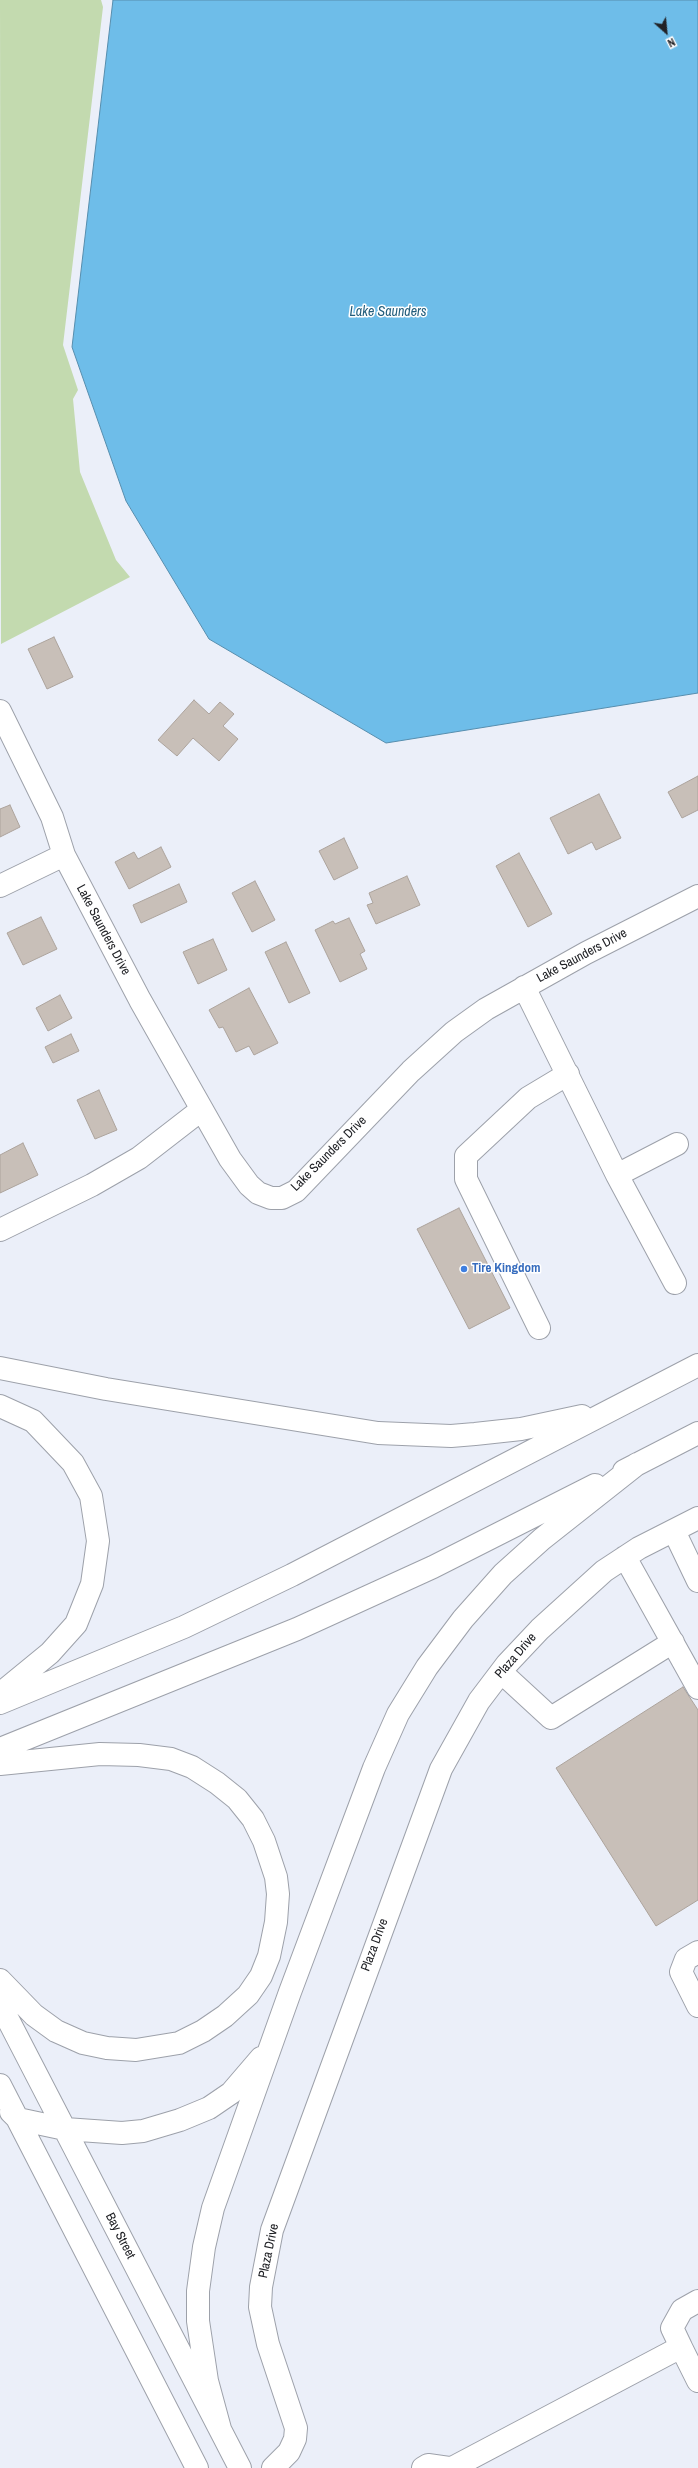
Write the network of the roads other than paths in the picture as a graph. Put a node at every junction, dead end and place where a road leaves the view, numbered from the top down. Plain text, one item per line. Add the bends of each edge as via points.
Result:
1 (0, 711) edge
2 (64, 855) junction
3 (0, 886) edge
4 (698, 896) edge
5 (524, 987) junction
6 (568, 1074) junction
7 (201, 1110) junction
8 (677, 1144) dead end
9 (617, 1175) junction
10 (0, 1230) edge
11 (675, 1283) dead end
12 (539, 1328) dead end
13 (698, 1365) edge
14 (0, 1368) edge
15 (0, 1406) edge
16 (608, 1410) junction
17 (698, 1433) edge
18 (637, 1464) junction
19 (698, 1518) edge
20 (674, 1531) junction
21 (625, 1557) junction
22 (698, 1581) edge
23 (673, 1642) junction
24 (501, 1672) junction
25 (698, 1688) edge
26 (0, 1694) edge
27 (0, 1703) edge
28 (0, 1748) edge
29 (0, 1764) edge
30 (698, 1952) edge
31 (0, 1980) edge
32 (0, 2004) edge
33 (698, 2006) edge
34 (272, 2042) junction
35 (0, 2085) edge
36 (0, 2101) edge
37 (18, 2119) junction
38 (65, 2129) junction
39 (698, 2301) edge
40 (680, 2347) junction
41 (698, 2381) edge
42 (220, 2429) junction
43 (197, 2468) edge
44 (240, 2468) edge
45 (273, 2468) edge
46 (423, 2468) edge
47 (448, 2468) edge
48 (452, 2468) edge

1 - 2 main road, Lake Saunders Drive via 52,817
2 - 3 main road
2 - 7 main road, Lake Saunders Drive
4 - 5 main road, Lake Saunders Drive
5 - 6 main road
5 - 7 main road, Lake Saunders Drive via 486,1009 454,1032 406,1077 296,1191 282,1198 271,1198 258,1193 249,1185
6 - 9 main road
6 - 12 main road via 528,1098 466,1156 466,1179
7 - 10 main road via 139,1158 92,1185
8 - 9 main road
9 - 11 main road
13 - 16 main road
14 - 16 main road via 106,1389 378,1433 451,1436 475,1434 521,1429
15 - 26 main road via 33,1421 74,1463 91,1496 98,1541 92,1584 76,1624 50,1653
16 - 27 main road via 292,1575 192,1624
17 - 18 main road
18 - 28 main road via 432,1567 297,1629
18 - 34 main road via 542,1539 503,1574 427,1667 398,1714 374,1768
19 - 20 main road, Plaza Drive
20 - 21 main road, Plaza Drive
20 - 22 main road
21 - 23 main road
21 - 24 main road, Plaza Drive via 604,1571 540,1629
23 - 24 main road via 551,1718
23 - 25 main road
24 - 45 main road, Plaza Drive via 479,1701 441,1769 272,2230 261,2287 260,2307 268,2344 296,2428 295,2439 289,2452
29 - 31 main road via 124,1754 172,1759 192,1767 236,1799 253,1819 276,1876 278,1894 276,1922 269,1956 261,1976 248,1994 225,2016 203,2032 179,2043 136,2050 83,2043 56,2031 34,2015
30 - 33 main road via 686,1959 681,1972
32 - 38 main road, Bay Street
34 - 38 main road via 252,2071 231,2093 209,2108 143,2131 122,2133
34 - 42 main road via 212,2208 198,2291 198,2321 207,2381
35 - 37 main road
36 - 37 main road
37 - 38 main road
37 - 43 main road
38 - 42 main road, Bay Street
39 - 40 main road via 682,2310 672,2328
40 - 41 main road
40 - 48 main road
42 - 44 main road, Bay Street
46 - 47 main road via 428,2465

